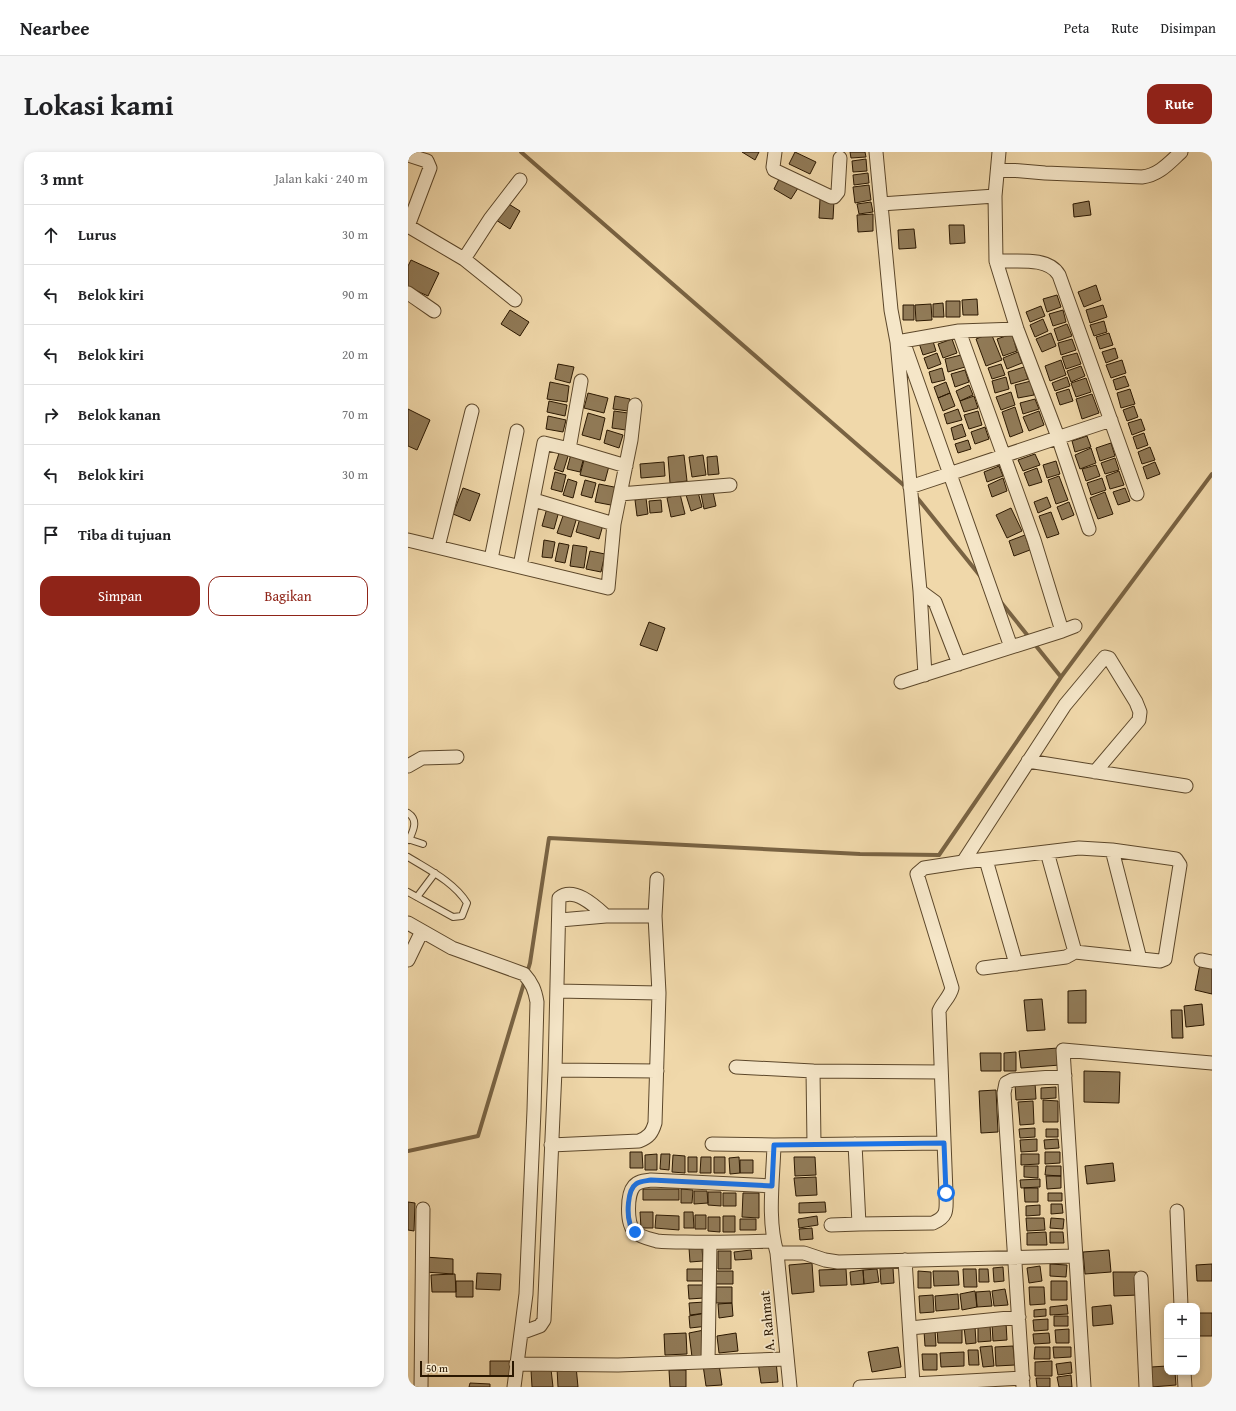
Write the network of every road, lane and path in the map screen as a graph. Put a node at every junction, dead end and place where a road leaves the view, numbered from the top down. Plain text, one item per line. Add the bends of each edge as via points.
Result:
1 (775, 152) edge
2 (876, 152) edge
3 (1181, 152) edge
4 (408, 155) edge
5 (1000, 157) edge
6 (840, 158) dead end
7 (520, 180) dead end
8 (995, 196) junction
9 (881, 204) junction
10 (411, 208) edge
11 (408, 226) edge
12 (464, 259) junction
13 (996, 262) junction
14 (408, 293) edge
15 (515, 300) dead end
16 (434, 311) dead end
17 (1017, 329) junction
18 (959, 331) junction
19 (900, 341) junction
20 (582, 381) dead end
21 (635, 405) dead end
22 (472, 412) dead end
23 (1111, 420) junction
24 (517, 431) dead end
25 (1058, 438) junction
26 (569, 449) junction
27 (1003, 456) junction
28 (626, 466) junction
29 (949, 473) junction
30 (730, 485) dead end
31 (910, 490) junction
32 (620, 494) junction
33 (1137, 494) dead end
34 (534, 500) junction
35 (614, 524) junction
36 (1089, 529) dead end
37 (408, 540) edge
38 (438, 547) junction
39 (491, 559) junction
40 (520, 566) junction
41 (920, 591) junction
42 (1075, 626) dead end
43 (1062, 632) junction
44 (1011, 648) junction
45 (959, 664) junction
46 (925, 675) junction
47 (901, 682) dead end
48 (457, 757) dead end
49 (1028, 761) junction
50 (408, 766) edge
51 (1095, 772) junction
52 (1186, 786) dead end
53 (408, 813) edge
54 (409, 839) edge
55 (423, 844) dead end
56 (1112, 850) junction
57 (1047, 852) junction
58 (408, 857) edge
59 (986, 860) junction
60 (962, 862) junction
61 (435, 873) junction
62 (657, 879) dead end
63 (408, 892) edge
64 (417, 897) junction
65 (606, 916) junction
66 (655, 916) junction
67 (560, 920) junction
68 (408, 923) edge
69 (422, 931) junction
70 (1075, 952) junction
71 (1140, 959) junction
72 (408, 960) edge
73 (1016, 964) junction
74 (983, 968) dead end
75 (557, 991) junction
76 (660, 993) junction
77 (1212, 1063) edge
78 (736, 1067) dead end
79 (555, 1070) junction
80 (657, 1071) junction
81 (813, 1071) junction
82 (941, 1072) junction
83 (1065, 1076) junction
84 (944, 1143) junction
85 (712, 1144) dead end
86 (814, 1144) junction
87 (854, 1144) junction
88 (551, 1145) junction
89 (774, 1145) junction
90 (772, 1186) junction
91 (423, 1210) dead end
92 (1177, 1211) dead end
93 (859, 1224) junction
94 (831, 1225) dead end
95 (710, 1243) junction
96 (775, 1247) junction
97 (1075, 1256) junction
98 (1015, 1259) junction
99 (905, 1260) junction
100 (1141, 1278) dead end
101 (1181, 1303) edge
102 (1018, 1317) junction
103 (910, 1328) junction
104 (521, 1332) junction
105 (786, 1359) junction
106 (708, 1361) junction
107 (516, 1364) junction
108 (1184, 1375) edge
109 (1023, 1383) edge
110 (913, 1384) junction
111 (421, 1387) edge
112 (514, 1387) edge
113 (790, 1387) edge
114 (860, 1387) edge
115 (1084, 1387) edge
116 (1146, 1387) edge
117 (1185, 1387) edge

1 - 6 street via 774,170 831,198 838,192
2 - 9 street
3 - 5 street via 1159,172 1142,177 1045,173
4 - 10 street via 427,161 430,166
5 - 8 street
7 - 12 street
8 - 9 street
8 - 13 street
9 - 19 street via 891,310
10 - 11 street
11 - 12 street
12 - 15 street
13 - 17 street
13 - 23 street via 1040,262 1055,268
14 - 16 street
17 - 18 street
17 - 25 street
18 - 19 street
18 - 27 street
19 - 29 street
19 - 31 street
20 - 26 street
21 - 28 street
22 - 38 street
23 - 25 street
23 - 33 street
24 - 39 street
25 - 27 street
25 - 36 street
26 - 28 street
26 - 34 street via 547,443 542,446
27 - 29 street
27 - 43 street via 1034,540
28 - 32 street
29 - 31 street
29 - 44 street
30 - 32 street
31 - 41 street
32 - 35 street
34 - 35 street
34 - 40 street
35 - 40 street via 608,588
37 - 38 street
38 - 39 street
39 - 40 street
41 - 45 street via 935,602
41 - 46 street
42 - 43 street
43 - 44 street
44 - 45 street
45 - 46 street
46 - 47 street
48 - 50 street via 422,758
49 - 51 street
49 - 51 street via 1065,705 1105,658 1109,658 1140,712 1139,720
49 - 60 street
51 - 52 street
53 - 54 lane via 414,819 415,826
54 - 55 lane
56 - 57 street via 1080,848
56 - 71 street
56 - 71 street via 1176,859 1180,864 1165,959 1160,962
57 - 59 street
57 - 70 street
58 - 61 lane
59 - 60 street
59 - 73 street
60 - 82 street via 924,868 917,874 952,988 939,1011
61 - 64 lane
61 - 64 lane via 461,893 467,903 462,916 453,917
62 - 66 street
63 - 64 lane
65 - 66 street
65 - 67 street
65 - 67 street via 592,903 576,895 566,895 559,898
66 - 76 street
67 - 75 street
68 - 69 street
69 - 72 street
69 - 104 street via 457,950 528,979 536,1002 526,1294
70 - 71 street
70 - 73 street via 1066,957
73 - 74 street
75 - 76 street
75 - 79 street
76 - 80 street
77 - 83 street via 1063,1050
78 - 81 street
79 - 80 street
79 - 88 street
80 - 88 street via 655,1123 650,1135 639,1141
81 - 82 street
81 - 86 street
82 - 84 street
83 - 97 street
83 - 98 street via 1012,1080 1004,1087
84 - 87 street
84 - 93 street via 944,1217 933,1223
85 - 89 street
86 - 87 street
86 - 89 street
87 - 93 street
88 - 104 street via 544,1320 540,1326
89 - 90 street, A. Rahmat
90 - 95 street via 651,1180 640,1182 631,1190 628,1215 635,1232 658,1241
90 - 96 street, A. Rahmat
91 - 111 street
92 - 101 street
93 - 94 street
95 - 96 street
95 - 106 street
96 - 99 street via 838,1262
96 - 105 street, A. Rahmat
97 - 98 street
97 - 115 street
98 - 99 street
98 - 102 street
99 - 103 street
100 - 116 street
102 - 103 street
102 - 109 street
103 - 110 street
104 - 107 street
105 - 106 street
105 - 113 street, A. Rahmat
106 - 107 street via 618,1365
107 - 112 street
108 - 117 street
109 - 110 street
110 - 114 street

